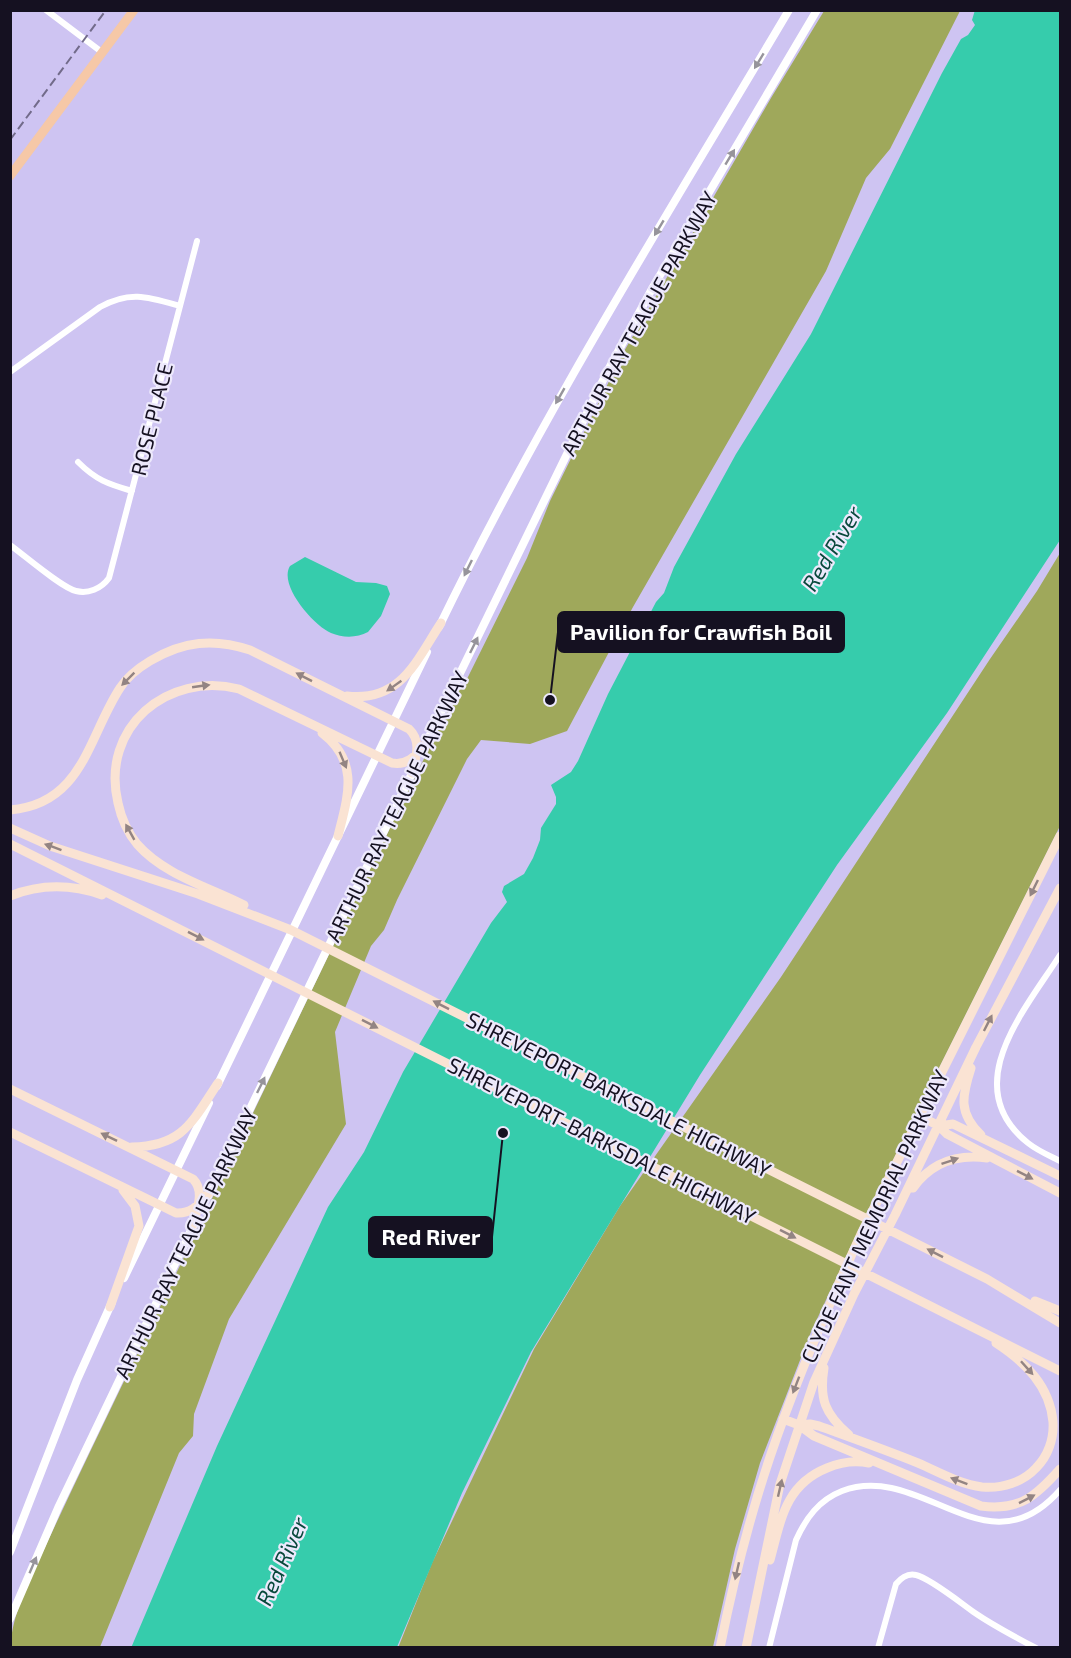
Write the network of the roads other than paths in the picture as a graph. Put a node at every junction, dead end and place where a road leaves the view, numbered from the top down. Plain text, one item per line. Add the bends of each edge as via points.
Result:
1 (46, 10) edge
2 (134, 10) edge
3 (789, 10) edge
4 (817, 10) edge
5 (103, 53) junction
6 (10, 176) edge
7 (197, 241) dead end
8 (180, 306) junction
9 (10, 372) edge
10 (78, 462) dead end
11 (132, 491) junction
12 (10, 545) edge
13 (441, 623) junction
14 (340, 696) junction
15 (302, 721) junction
16 (394, 721) junction
17 (428, 741) junction
18 (416, 754) junction
19 (377, 755) junction
20 (412, 773) junction
21 (10, 810) edge
22 (10, 828) edge
23 (338, 836) junction
24 (1060, 836) edge
25 (10, 844) edge
26 (1060, 888) edge
27 (10, 896) edge
28 (134, 905) junction
29 (291, 930) junction
30 (1060, 955) edge
31 (976, 1047) junction
32 (218, 1083) junction
33 (10, 1089) edge
34 (920, 1116) junction
35 (939, 1126) junction
36 (10, 1132) edge
37 (990, 1142) junction
38 (128, 1147) junction
39 (993, 1159) junction
40 (1060, 1161) edge
41 (177, 1170) junction
42 (1060, 1176) edge
43 (114, 1183) junction
44 (209, 1193) junction
45 (1060, 1193) edge
46 (160, 1206) junction
47 (197, 1206) junction
48 (895, 1215) junction
49 (194, 1225) junction
50 (987, 1279) junction
51 (110, 1307) junction
52 (1060, 1311) edge
53 (963, 1322) junction
54 (1060, 1323) edge
55 (828, 1348) junction
56 (1060, 1371) edge
57 (783, 1419) junction
58 (799, 1425) junction
59 (853, 1438) junction
60 (881, 1465) junction
61 (1060, 1468) edge
62 (1060, 1490) edge
63 (10, 1552) edge
64 (10, 1619) edge
65 (750, 1632) junction
66 (720, 1647) edge
67 (746, 1647) edge
68 (769, 1647) edge
69 (878, 1647) edge
70 (1036, 1647) edge

1 - 5 street
2 - 5 main road
3 -> 13 street, ARTHUR RAY TEAGUE PARKWAY via 545,421
17 -> 4 street, ARTHUR RAY TEAGUE PARKWAY via 607,372
5 - 6 main road
7 - 8 street, ROSE PLACE
8 - 9 street via 144,296 116,299
8 - 11 street, ROSE PLACE
10 - 11 street via 102,482
11 - 12 street, ROSE PLACE via 111,573 94,590 70,589
13 -> 14 main road via 410,672 394,687 370,696
13 - 16 street, ARTHUR RAY TEAGUE PARKWAY
14 - 16 main road
14 -> 21 main road via 238,646 213,642 182,645 142,666 120,687 88,754 67,784 39,803
15 - 19 main road
15 -> 23 main road via 332,741 346,767 349,790
29 -> 15 main road via 158,863 136,843 120,811 115,781 124,740 141,713 170,693 223,685
16 - 18 main road via 414,734
16 - 19 street, ARTHUR RAY TEAGUE PARKWAY
17 - 18 main road
17 - 20 street, ARTHUR RAY TEAGUE PARKWAY
18 - 19 main road via 399,764
18 - 20 main road
19 - 23 street, ARTHUR RAY TEAGUE PARKWAY
44 -> 20 street, ARTHUR RAY TEAGUE PARKWAY
29 -> 22 main road, SHREVEPORT BARKSDALE HIGHWAY
23 - 32 street, ARTHUR RAY TEAGUE PARKWAY
24 -> 34 main road, CLYDE FANT MEMORIAL PARKWAY
25 - 28 main road
31 -> 26 main road, CLYDE FANT MEMORIAL PARKWAY
27 - 28 main road via 52,886 94,892
28 -> 53 main road, SHREVEPORT-BARKSDALE HIGHWAY
50 -> 29 main road, SHREVEPORT BARKSDALE HIGHWAY
30 - 40 street via 1011,1032 997,1073 1001,1107 1018,1133
31 - 35 main road, CLYDE FANT MEMORIAL PARKWAY
31 - 37 main road via 964,1090 964,1108 975,1129
32 - 38 main road via 179,1135 158,1145
32 - 41 street, ARTHUR RAY TEAGUE PARKWAY
38 -> 33 main road
34 - 35 main road
34 -> 57 main road, CLYDE FANT MEMORIAL PARKWAY via 832,1297
35 - 37 main road via 953,1124
35 - 39 main road
35 - 48 main road, CLYDE FANT MEMORIAL PARKWAY
36 - 43 main road
37 - 42 main road
38 - 41 main road
39 -> 45 main road
48 -> 39 main road via 930,1169 962,1157
41 - 46 street, ARTHUR RAY TEAGUE PARKWAY
41 - 47 main road via 197,1184
43 - 46 main road
43 - 51 main road via 134,1202 139,1226
44 - 47 main road
44 - 49 street, ARTHUR RAY TEAGUE PARKWAY
46 - 47 main road via 179,1213
46 - 51 street, ARTHUR RAY TEAGUE PARKWAY
47 - 49 main road
48 - 55 main road, CLYDE FANT MEMORIAL PARKWAY
64 -> 49 street, ARTHUR RAY TEAGUE PARKWAY via 62,1500
50 - 52 main road
50 - 54 main road, SHREVEPORT BARKSDALE HIGHWAY
51 - 63 street, ARTHUR RAY TEAGUE PARKWAY
53 - 56 main road, SHREVEPORT-BARKSDALE HIGHWAY
53 -> 59 main road via 1015,1355 1044,1390 1053,1426 1052,1441 1041,1463 1015,1483 982,1487
55 - 58 main road, CLYDE FANT MEMORIAL PARKWAY
55 - 59 main road via 823,1399 836,1423
57 - 58 main road
57 -> 66 main road, CLYDE FANT MEMORIAL PARKWAY via 740,1559
58 - 59 main road via 819,1426
58 - 60 main road via 814,1436
65 -> 58 main road, CLYDE FANT MEMORIAL PARKWAY via 780,1484
60 -> 61 main road via 969,1502 996,1508 1025,1501
60 - 65 main road via 843,1462 821,1470 797,1488 781,1520
62 - 68 street via 1037,1511 995,1522 964,1516 896,1487 866,1485 837,1493 816,1507 803,1524
65 - 67 main road, CLYDE FANT MEMORIAL PARKWAY
69 - 70 street via 896,1584 906,1576 916,1575

